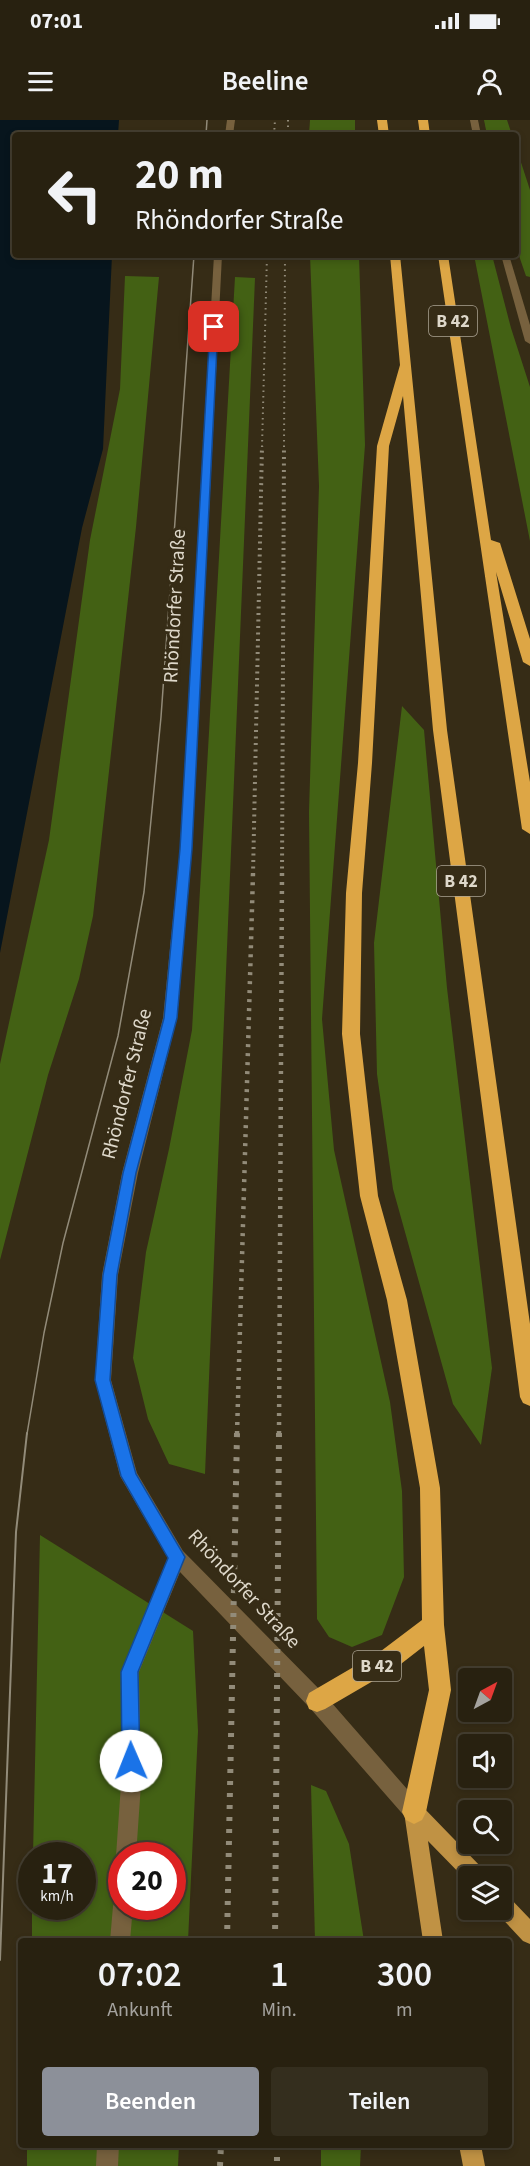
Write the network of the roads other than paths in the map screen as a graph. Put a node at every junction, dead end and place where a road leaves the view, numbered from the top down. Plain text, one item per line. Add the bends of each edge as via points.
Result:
1 (218, 258) edge
2 (395, 258) edge
3 (443, 258) edge
4 (507, 258) edge
5 (530, 341) edge
6 (406, 363) junction
7 (475, 478) junction
8 (530, 662) edge
9 (530, 829) edge
10 (530, 1397) edge
11 (177, 1557) junction
12 (433, 1625) junction
13 (317, 1701) junction
14 (414, 1812) junction
15 (127, 1842) edge
16 (466, 1866) edge
17 (512, 1915) edge
18 (122, 1920) edge
19 (530, 1934) edge
20 (120, 1938) edge
21 (433, 1938) edge
22 (108, 2148) edge
23 (471, 2148) edge
24 (107, 2166) edge
25 (474, 2166) edge

1 - 11 street, Rhöndorfer Straße via 186,849 170,1018 129,1173 112,1264 103,1380 129,1476
2 - 6 highway, B 42
3 - 7 highway, B 42
4 - 5 street
6 - 10 highway, B 42 via 440,730
6 - 12 highway, B 42 via 383,446 354,893 351,1034 369,1196 397,1300 430,1488
7 - 8 highway
7 - 9 highway, B 42
11 - 13 street, Rhöndorfer Straße
11 - 15 street via 130,1672
12 - 13 highway, B 42 via 389,1659
12 - 14 highway, B 42 via 440,1690
13 - 14 street, Rhöndorfer Straße
14 - 16 main road, Rhöndorfer Straße
14 - 21 main road
17 - 19 main road
18 - 20 street
22 - 24 street
23 - 25 main road

